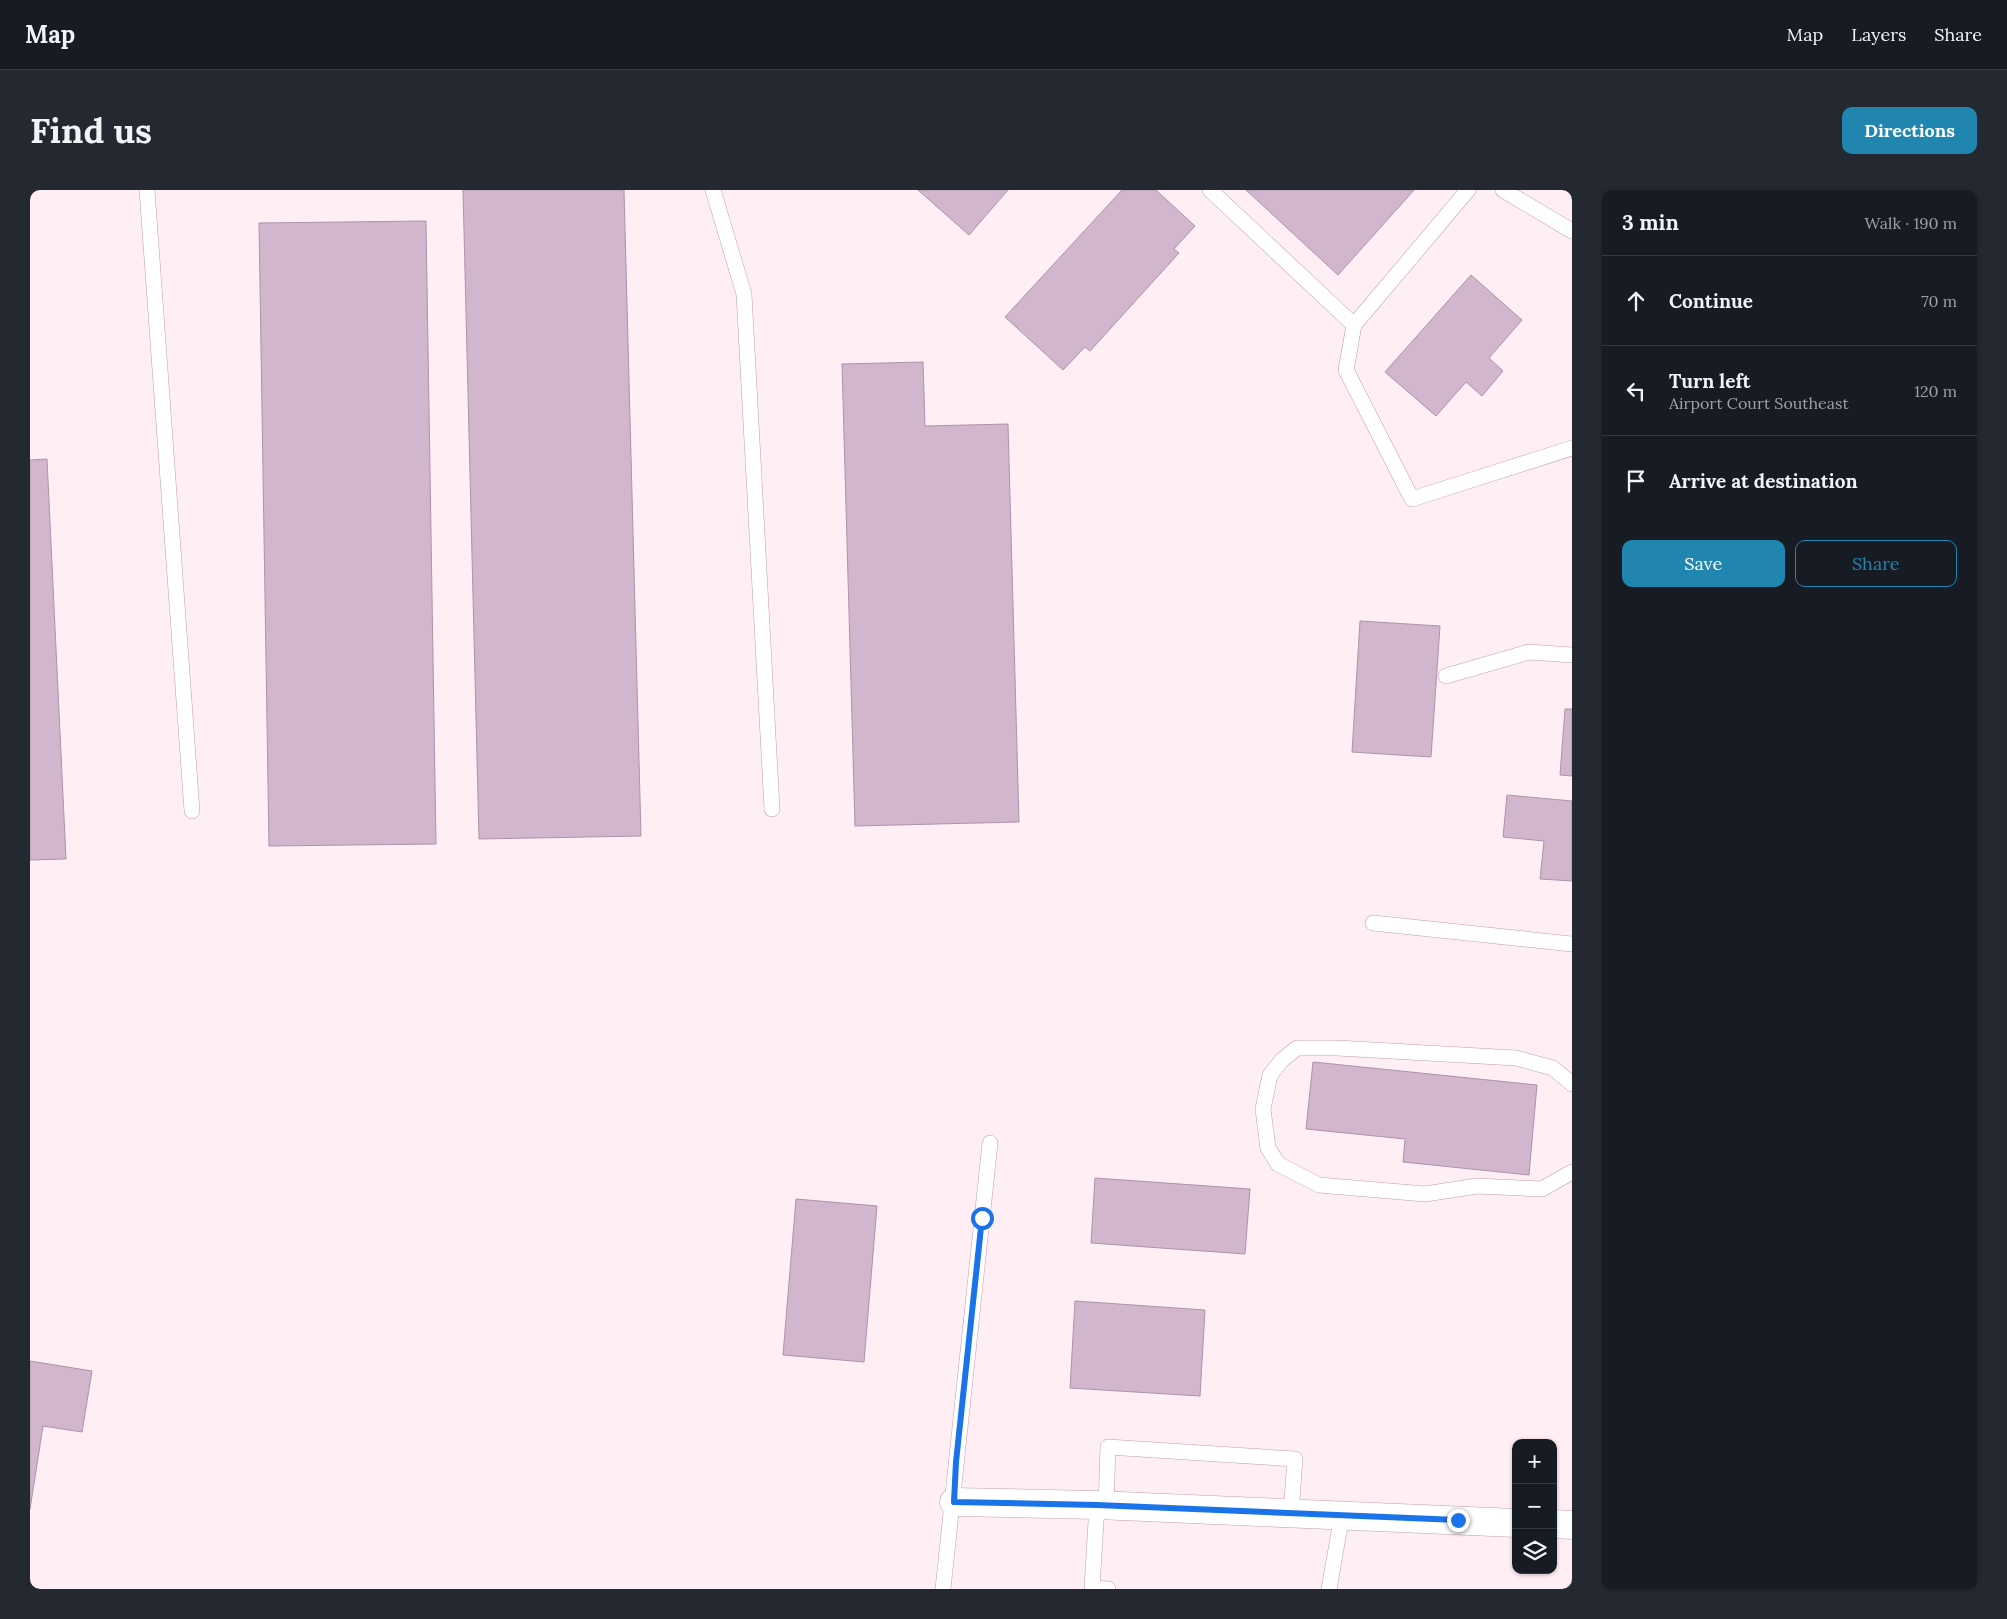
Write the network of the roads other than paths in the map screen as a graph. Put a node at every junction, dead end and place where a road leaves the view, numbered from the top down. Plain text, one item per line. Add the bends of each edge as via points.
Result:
1 (147, 190) edge
2 (713, 190) edge
3 (1210, 190) edge
4 (1468, 190) edge
5 (1503, 190) edge
6 (1572, 231) edge
7 (1354, 326) junction
8 (1572, 448) edge
9 (1572, 655) edge
10 (1446, 676) dead end
11 (772, 809) dead end
12 (192, 811) dead end
13 (1373, 923) dead end
14 (1572, 944) edge
15 (1572, 1084) edge
16 (990, 1143) dead end
17 (1572, 1172) edge
18 (954, 1502) junction
19 (1102, 1506) junction
20 (1291, 1513) junction
21 (1342, 1515) junction
22 (1512, 1522) edge
23 (1557, 1524) edge
24 (1572, 1525) edge
25 (943, 1589) edge
26 (1108, 1589) edge
27 (1329, 1589) edge

1 - 12 lane
2 - 11 lane via 744,294
3 - 7 lane
4 - 7 lane
5 - 6 lane
7 - 8 lane via 1346,370 1412,499
9 - 10 lane via 1529,652
13 - 14 lane
15 - 17 lane via 1553,1068 1516,1058 1297,1048 1270,1075 1263,1109 1268,1148 1278,1164 1319,1185 1425,1194 1478,1186 1542,1189
16 - 18 lane
18 - 19 street
18 - 25 lane
19 - 20 street
19 - 20 lane via 1108,1448 1295,1459
19 - 26 lane via 1092,1588
20 - 21 street
21 - 22 street
21 - 27 lane
23 - 24 street

